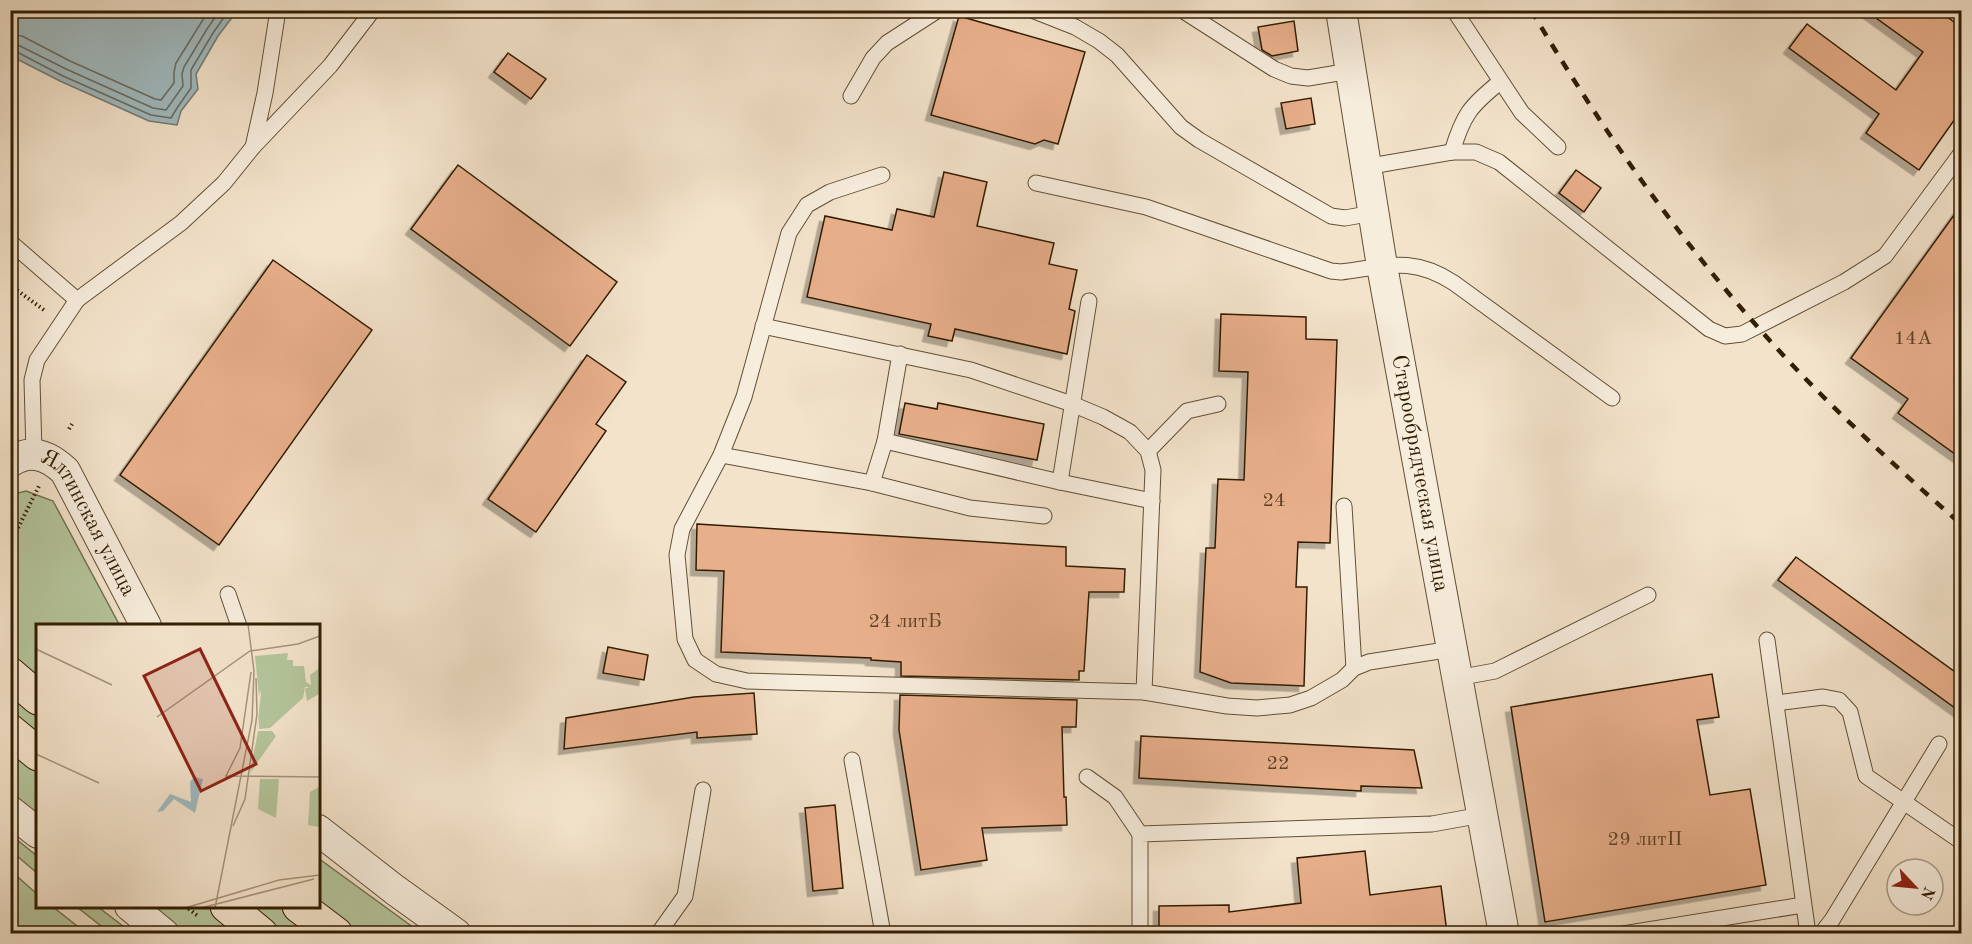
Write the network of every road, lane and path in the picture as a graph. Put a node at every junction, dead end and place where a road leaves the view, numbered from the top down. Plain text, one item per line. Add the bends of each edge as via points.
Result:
1 (278, 10) edge
2 (373, 10) edge
3 (938, 10) edge
4 (1032, 10) edge
5 (1182, 10) edge
6 (1341, 10) edge
7 (1454, 10) edge
8 (1350, 71) junction
9 (1500, 82) junction
10 (851, 96) dead end
11 (253, 147) junction
12 (1558, 147) dead end
13 (1452, 152) junction
14 (1962, 152) edge
15 (1365, 167) junction
16 (882, 176) dead end
17 (1035, 183) dead end
18 (1373, 213) junction
19 (10, 242) edge
20 (1382, 266) junction
21 (10, 285) edge
22 (77, 300) junction
23 (1089, 301) dead end
24 (62, 323) junction
25 (763, 326) junction
26 (900, 354) junction
27 (1612, 398) dead end
28 (1072, 404) junction
29 (1218, 404) dead end
30 (72, 424) dead end
31 (69, 429) dead end
32 (885, 441) junction
33 (1148, 451) junction
34 (722, 455) junction
35 (22, 458) edge
36 (1060, 482) junction
37 (872, 483) junction
38 (39, 486) dead end
39 (1152, 501) junction
40 (1344, 506) dead end
41 (1044, 516) dead end
42 (10, 544) edge
43 (228, 594) dead end
44 (1648, 596) dead end
45 (145, 624) edge
46 (237, 624) edge
47 (1767, 640) dead end
48 (1452, 649) junction
49 (1354, 668) junction
50 (10, 674) edge
51 (1457, 678) junction
52 (1144, 693) junction
53 (36, 696) edge
54 (1776, 703) junction
55 (10, 731) edge
56 (1939, 744) dead end
57 (36, 752) edge
58 (852, 760) dead end
59 (1087, 777) dead end
60 (703, 790) dead end
61 (1904, 801) junction
62 (10, 811) edge
63 (1482, 815) junction
64 (36, 830) edge
65 (320, 832) edge
66 (1140, 834) junction
67 (1962, 842) edge
68 (1803, 905) junction
69 (133, 908) edge
70 (230, 908) edge
71 (302, 908) edge
72 (164, 933) edge
73 (261, 933) edge
74 (336, 933) edge
75 (456, 933) edge
76 (658, 933) edge
77 (883, 933) edge
78 (1140, 933) edge
79 (1504, 933) edge
80 (1623, 933) edge
81 (1808, 933) edge
82 (1821, 933) edge

1 - 11 lane
2 - 11 lane via 330,66
3 - 10 lane via 886,43
4 - 18 lane via 1075,27 1117,55 1181,128 1199,140 1331,216
5 - 8 lane via 1291,76 1308,78
6 - 8 street, Старообрядческая улица
7 - 9 lane
8 - 15 street, Старообрядческая улица
9 - 12 lane via 1522,113
9 - 13 lane via 1478,99 1461,123
11 - 22 lane via 224,183 181,223
13 - 14 lane via 1476,152 1499,162 1709,329 1725,336 1742,334 1844,282 1885,256
13 - 15 lane
15 - 18 street, Старообрядческая улица
16 - 25 lane via 830,192 807,205 789,233
17 - 20 lane via 1146,207 1331,272
18 - 20 street, Старообрядческая улица
19 - 22 lane
20 - 27 lane via 1407,264 1440,274
20 - 48 street, Старообрядческая улица
21 - 24 path
22 - 24 lane
23 - 28 lane
24 - 35 lane via 37,360
25 - 26 lane
25 - 34 lane via 744,397
26 - 28 lane via 971,370
26 - 32 lane
28 - 33 lane via 1130,432
28 - 36 lane
29 - 33 lane via 1187,411
30 - 31 path
32 - 36 lane
32 - 37 lane
33 - 39 lane via 1153,470
34 - 37 lane
34 - 52 lane via 682,529 677,555 685,639 694,660 716,674 747,681
35 - 45 street, Ялтинская улица via 52,459 65,471
36 - 39 lane
37 - 41 lane via 970,508
38 - 42 path
39 - 52 lane
40 - 49 lane
43 - 46 lane
44 - 51 lane via 1495,671
47 - 54 lane
48 - 49 lane via 1369,662
48 - 51 street, Старообрядческая улица
49 - 52 lane via 1311,698 1290,705 1247,707
50 - 53 main road
51 - 63 street, Старообрядческая улица
54 - 61 lane via 1823,697 1839,700 1850,712 1866,776
54 - 68 lane
55 - 57 main road
56 - 61 lane
58 - 77 lane
59 - 66 lane via 1115,797
60 - 76 lane via 685,896
61 - 67 lane
61 - 82 lane
62 - 64 street
63 - 66 lane via 1432,824
63 - 79 street, Старообрядческая улица
65 - 75 street
66 - 78 lane
68 - 80 lane
68 - 81 lane
69 - 72 street
70 - 73 main road
71 - 74 main road

